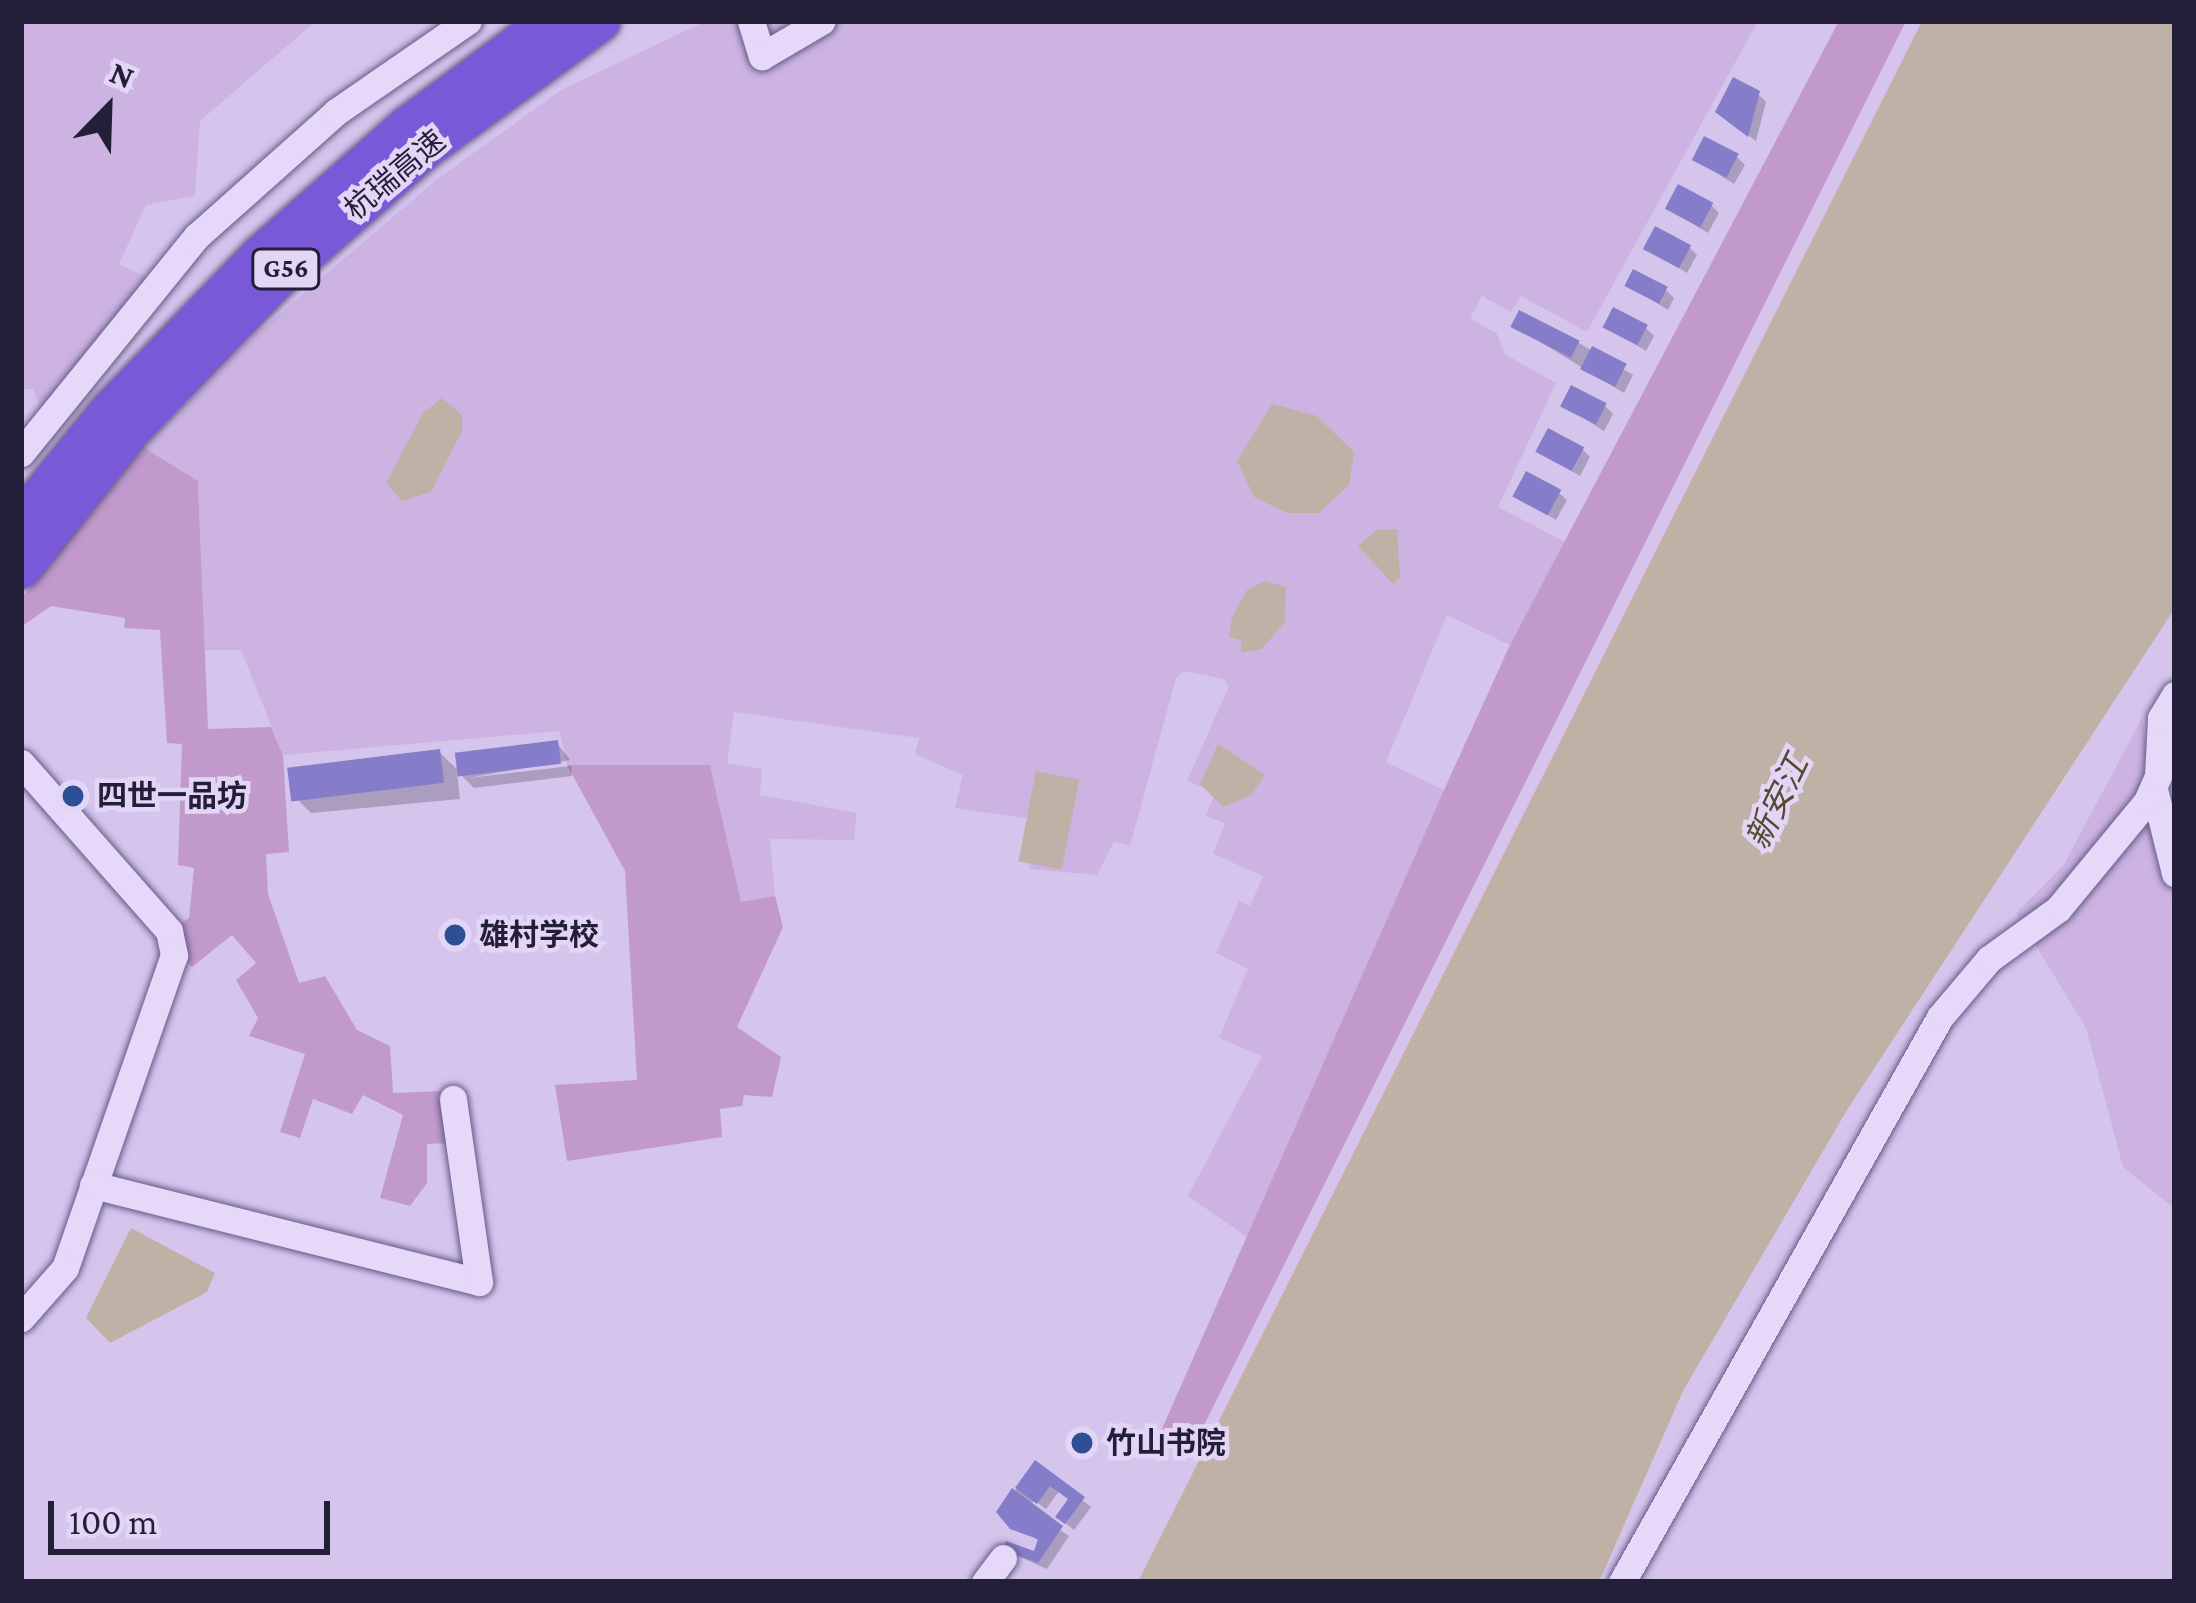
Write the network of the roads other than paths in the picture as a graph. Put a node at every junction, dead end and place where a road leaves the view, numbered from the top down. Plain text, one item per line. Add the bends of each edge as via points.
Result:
1 (468, 21) edge
2 (549, 21) edge
3 (600, 21) edge
4 (751, 21) edge
5 (822, 21) edge
6 (21, 453) edge
7 (21, 519) edge
8 (21, 568) edge
9 (2175, 695) edge
10 (21, 764) edge
11 (2154, 789) junction
12 (2175, 873) edge
13 (453, 1099) dead end
14 (93, 1185) junction
15 (21, 1318) edge
16 (1004, 1558) dead end
17 (985, 1582) edge
18 (1622, 1582) edge

1 - 6 street via 336,112 196,236
2 - 7 highway, 杭瑞高速 / G56 via 407,126 259,256 122,396
3 - 8 highway, 杭瑞高速 / G56 via 425,148 278,277 131,429
4 - 5 street via 762,56
9 - 11 street via 2161,718
10 - 14 street via 173,944 174,967
11 - 12 street
11 - 18 street via 2058,909 1989,959 1940,1017
13 - 14 street via 479,1282
14 - 15 street via 64,1268
16 - 17 street

